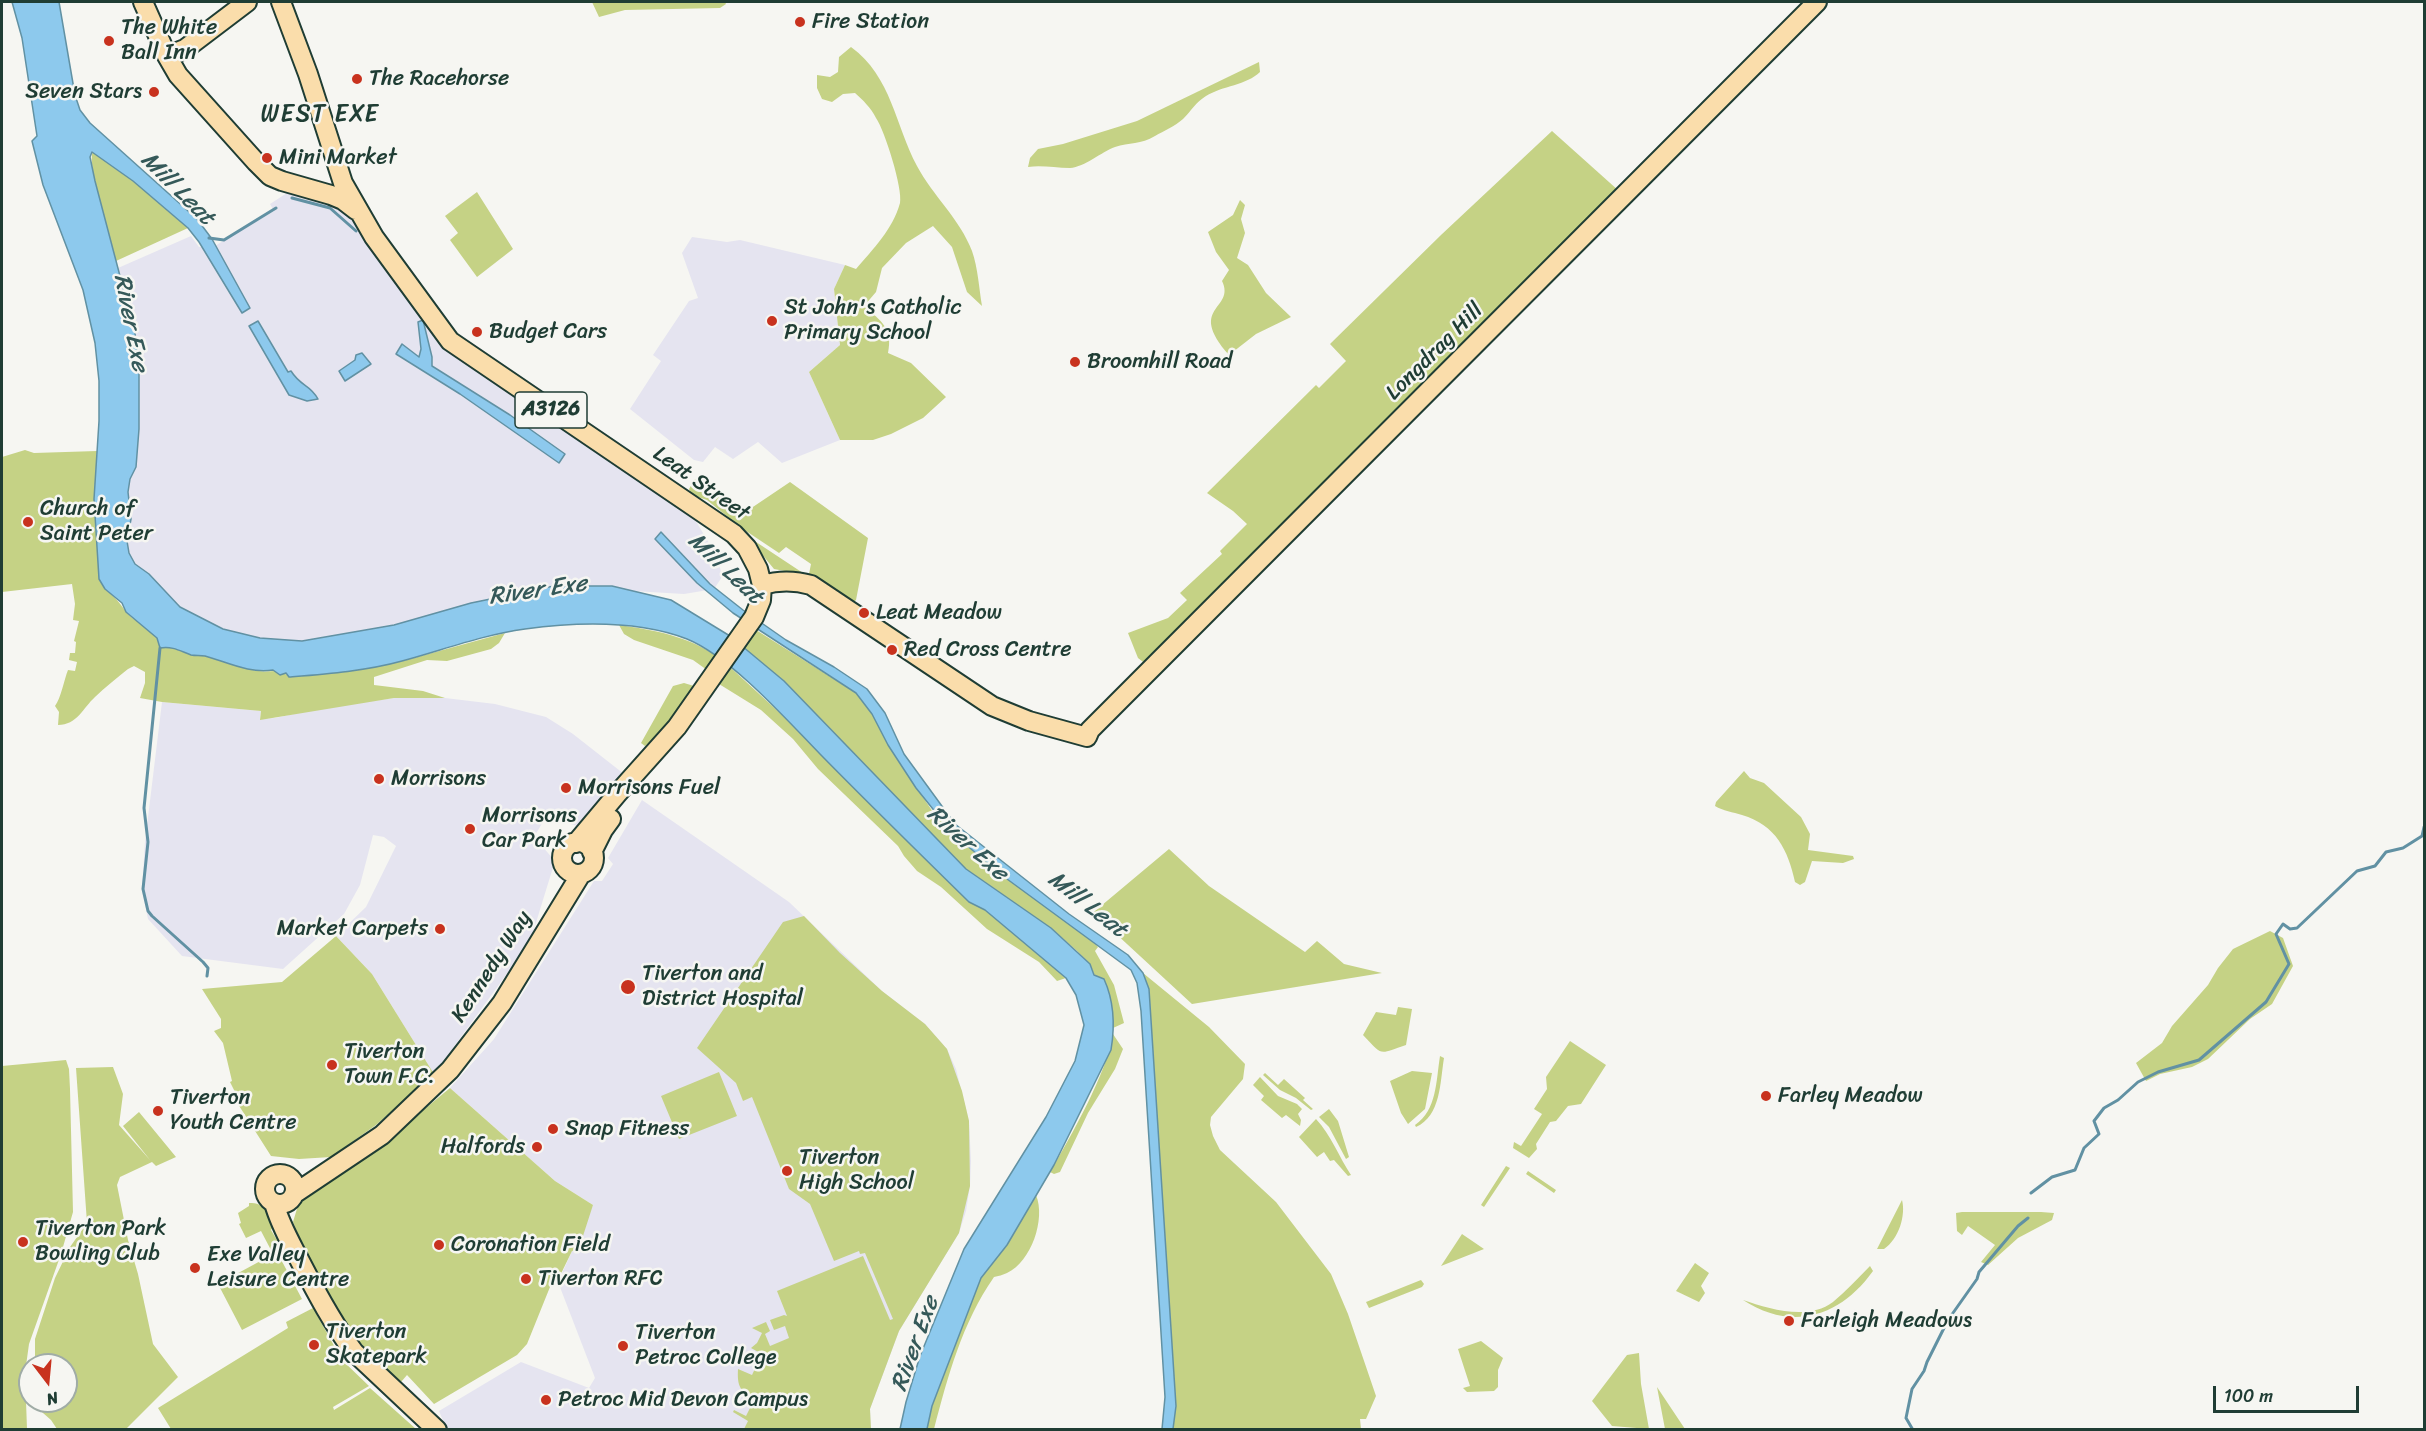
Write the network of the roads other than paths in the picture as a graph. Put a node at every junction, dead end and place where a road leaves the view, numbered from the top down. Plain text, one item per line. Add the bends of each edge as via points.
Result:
1 (143, 2) edge
2 (247, 2) edge
3 (281, 2) edge
4 (1817, 2) edge
5 (167, 56) junction
6 (336, 164) junction
7 (331, 195) junction
8 (357, 211) junction
9 (762, 585) junction
10 (584, 847) junction
11 (573, 870) junction
12 (436, 1430) edge

1 - 5 main road, A3126
2 - 5 main road via 185,49
3 - 6 main road, A3126
4 - 9 main road, Longdrag Hill via 1087,736 1029,721 992,706 811,585 800,581
5 - 7 main road, A3126 via 178,75 270,176
6 - 7 main road via 336,185
6 - 8 main road, A3126
7 - 8 main road, A3126
8 - 9 main road, Leat Street / A3126 via 450,341 734,534 747,548
9 - 10 main road via 754,617 677,728 618,793
10 - 11 main road via 594,857 592,866
10 - 11 main road via 566,849 563,857
11 - 12 main road, Kennedy Way via 537,949 502,1003 450,1070 382,1135 286,1194 287,1236 342,1337

